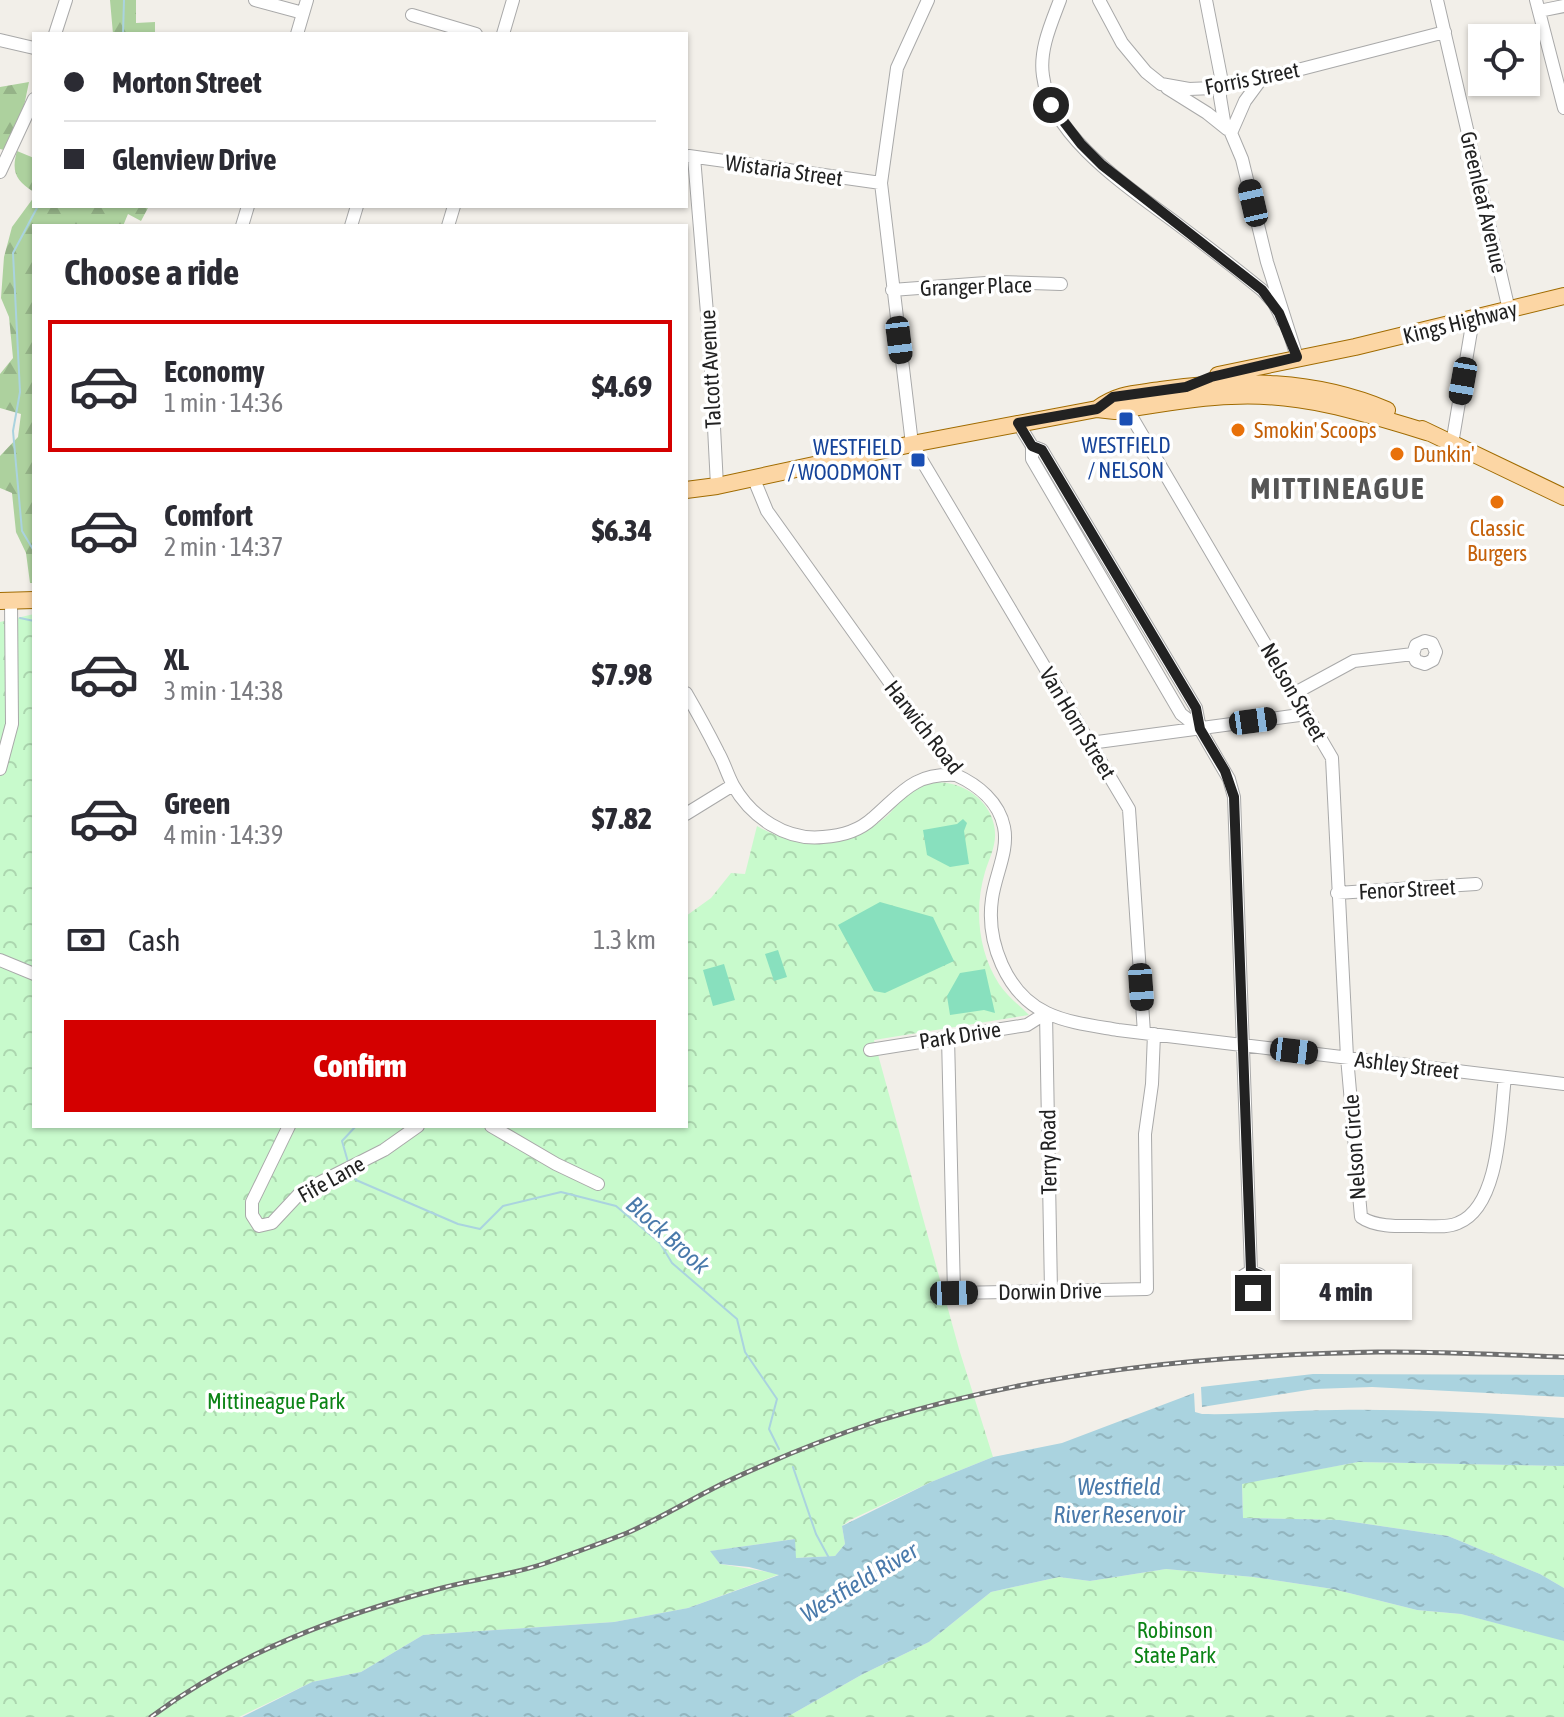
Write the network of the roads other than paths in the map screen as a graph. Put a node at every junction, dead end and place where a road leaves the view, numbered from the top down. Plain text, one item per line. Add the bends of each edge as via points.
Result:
1 (66, 0) edge
2 (255, 0) edge
3 (307, 0) edge
4 (513, 0) edge
5 (928, 0) edge
6 (1060, 0) edge
7 (1099, 0) edge
8 (1206, 0) edge
9 (1437, 0) edge
10 (1537, 5) edge
11 (1564, 6) edge
12 (303, 13) junction
13 (412, 15) dead end
14 (56, 32) edge
15 (298, 32) edge
16 (469, 32) edge
17 (504, 32) edge
18 (1445, 32) junction
19 (0, 40) edge
20 (32, 48) edge
21 (1262, 78) junction
22 (1161, 84) junction
23 (1222, 86) junction
24 (32, 103) edge
25 (1564, 108) edge
26 (1228, 130) junction
27 (690, 156) edge
28 (0, 172) edge
29 (881, 183) junction
30 (701, 235) junction
31 (688, 236) edge
32 (1061, 284) dead end
33 (892, 290) junction
34 (1564, 296) edge
35 (1509, 310) junction
36 (1473, 319) junction
37 (1283, 321) junction
38 (1299, 362) junction
39 (1257, 382) junction
40 (1186, 387) junction
41 (1337, 393) junction
42 (1097, 409) junction
43 (1127, 409) junction
44 (1018, 423) junction
45 (1430, 433) junction
46 (912, 444) junction
47 (1452, 444) junction
48 (1032, 446) junction
49 (753, 477) junction
50 (717, 486) junction
51 (688, 490) edge
52 (1564, 497) edge
53 (688, 499) edge
54 (1092, 533) junction
55 (1079, 540) junction
56 (6, 600) edge
57 (32, 600) edge
58 (1144, 621) junction
59 (1131, 629) junction
60 (1413, 654) dead end
61 (1295, 693) junction
62 (688, 697) edge
63 (1307, 714) junction
64 (1200, 729) junction
65 (1090, 743) junction
66 (0, 769) edge
67 (956, 775) junction
68 (733, 785) junction
69 (688, 813) edge
70 (1476, 884) dead end
71 (1337, 893) junction
72 (0, 960) edge
73 (32, 973) edge
74 (1046, 1013) junction
75 (1149, 1033) junction
76 (948, 1037) junction
77 (1242, 1044) junction
78 (870, 1050) dead end
79 (1347, 1057) junction
80 (1505, 1077) junction
81 (1564, 1084) edge
82 (288, 1128) edge
83 (415, 1128) edge
84 (494, 1128) edge
85 (598, 1184) dead end
86 (1251, 1271) dead end
87 (1051, 1291) junction

1 - 14 street
2 - 12 street
3 - 12 street
4 - 17 street
5 - 29 street via 897,68
6 - 37 street via 1042,66 1046,92 1059,117 1102,165 1262,290
7 - 22 street via 1129,54
8 - 23 street
9 - 18 street, Greenleaf Avenue
10 - 11 street
10 - 25 street
12 - 15 street
13 - 16 street
18 - 21 street, Forris Street
18 - 35 street, Greenleaf Avenue
19 - 20 street
21 - 23 street, Forris Street
21 - 26 street
22 - 23 street, Forris Street via 1189,89
22 - 26 street
23 - 26 street
24 - 28 street
26 - 37 street via 1242,159
27 - 29 street, Wistaria Street
27 - 30 street, Talcott Avenue
29 - 33 street
30 - 31 street
30 - 50 street, Talcott Avenue
32 - 33 street, Granger Place via 999,282
33 - 46 street
34 - 35 main road, Kings Highway
35 - 36 main road, Kings Highway
36 - 38 main road, Kings Highway
36 - 47 street
37 - 38 street
38 - 39 main road, Kings Highway
38 - 40 main road, Kings Highway via 1211,377
38 - 41 main road via 1315,381
39 - 40 main road
39 - 41 main road
40 - 42 main road via 1113,397
41 - 45 main road
42 - 43 main road
42 - 44 main road
43 - 45 main road via 1223,396 1279,397 1347,409
43 - 61 street, Nelson Street
44 - 46 main road
44 - 48 street
45 - 47 main road
46 - 49 main road
46 - 65 street, Van Horn Street
47 - 52 main road
48 - 54 street via 1042,450
48 - 55 street via 1032,459
49 - 50 main road
49 - 67 street, Harwich Road via 767,511
50 - 51 main road
50 - 53 main road
54 - 55 street
54 - 58 street
55 - 59 street
56 - 57 main road
56 - 66 street via 12,724
58 - 59 street
58 - 64 street via 1196,708
59 - 64 street via 1181,714
60 - 61 street via 1354,661
61 - 63 street, Nelson Street
62 - 68 street
63 - 64 street
63 - 71 street, Nelson Street via 1332,758
64 - 65 street
64 - 77 street via 1234,797
65 - 75 street, Van Horn Street via 1131,816
67 - 68 street via 916,781 858,829 813,838 789,833 764,819
67 - 74 street, Harwich Road via 983,792 1002,819 1004,848 991,907 995,944 1018,989
68 - 69 street
70 - 71 street, Fenor Street
71 - 79 street, Nelson Street
72 - 73 street
74 - 75 street, Harwich Road
74 - 76 street, Park Drive via 1027,1025
74 - 87 street, Terry Road
75 - 77 street, Ashley Street
75 - 87 street, Dorwin Drive via 1153,1069 1145,1134 1147,1289
76 - 78 street, Park Drive
76 - 87 street, Dorwin Drive via 954,1293
77 - 79 street, Ashley Street
77 - 86 street
79 - 80 street, Ashley Street
79 - 80 street, Nelson Circle via 1359,1213 1364,1220 1379,1223 1451,1225 1476,1211 1493,1168
80 - 81 street, Ashley Street
82 - 83 street, Fife Lane via 252,1202 259,1226 272,1223 301,1192 374,1156
84 - 85 street

